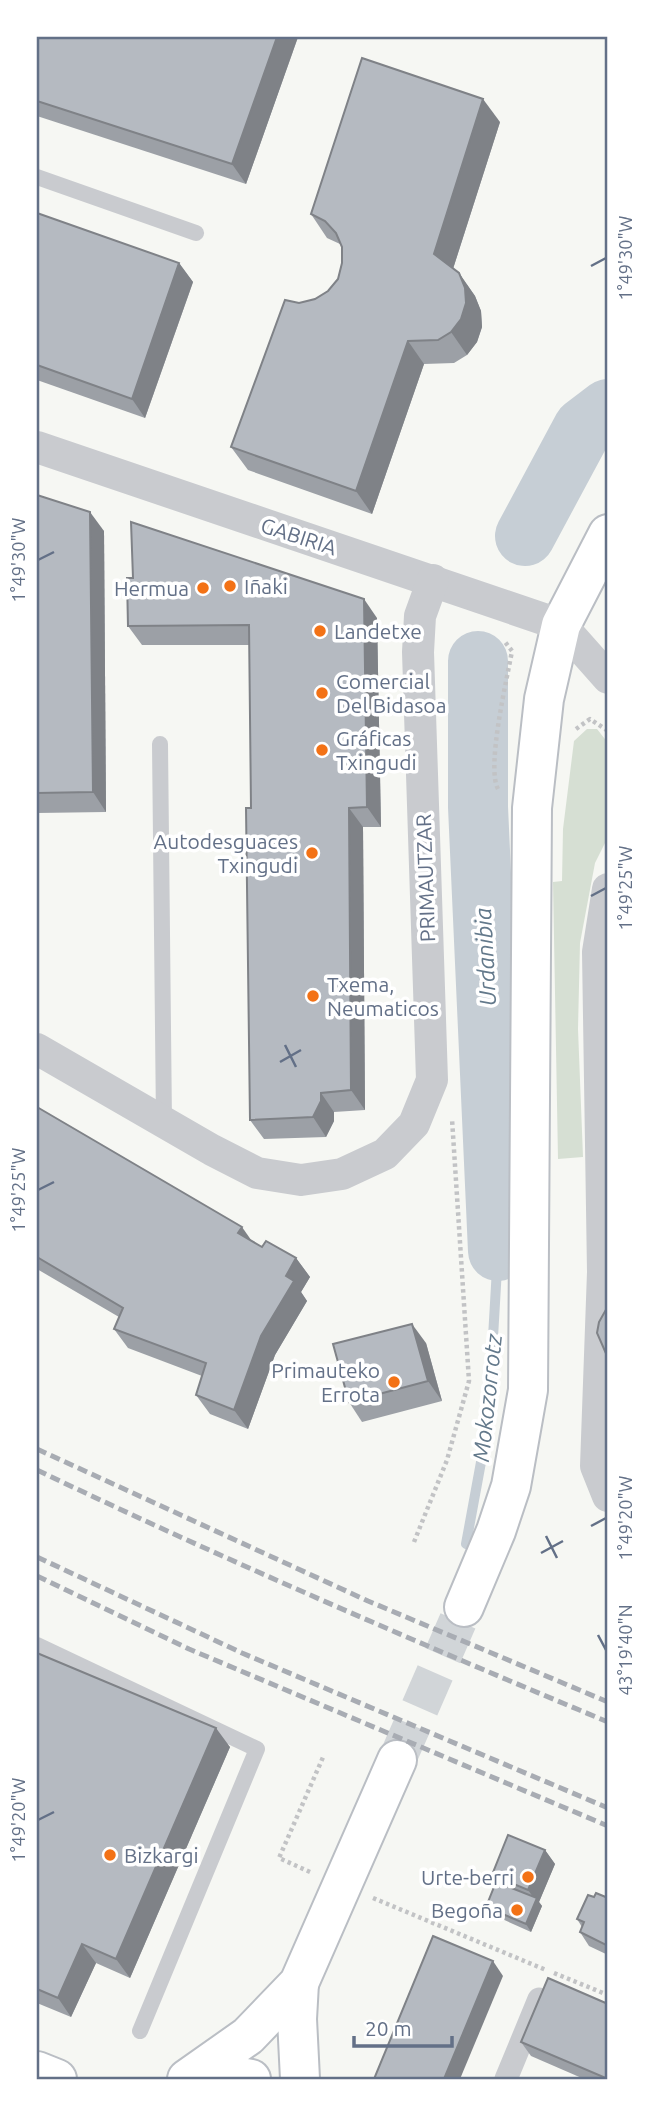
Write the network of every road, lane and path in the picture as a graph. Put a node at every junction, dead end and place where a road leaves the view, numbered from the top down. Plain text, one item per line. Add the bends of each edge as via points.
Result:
1 (37, 177) edge
2 (196, 233) dead end
3 (37, 447) edge
4 (608, 534) edge
5 (433, 580) junction
6 (561, 625) junction
7 (501, 637) dead end
8 (608, 678) edge
9 (160, 744) dead end
10 (503, 797) dead end
11 (608, 889) edge
12 (37, 1049) edge
13 (164, 1123) junction
14 (608, 1496) edge
15 (464, 1607) tunnel mouth
16 (37, 1645) edge
17 (324, 1755) dead end
18 (397, 1760) tunnel mouth
19 (342, 1885) junction
20 (299, 1983) junction
21 (608, 1995) edge
22 (539, 1999) edge
23 (141, 2031) dead end
24 (189, 2078) edge
25 (251, 2079) edge
26 (300, 2079) edge
27 (506, 2079) edge

1 - 2 lane
3 - 5 street, GABIRIA
4 - 6 main road
5 - 6 street, GABIRIA
5 - 13 street, PRIMAUTZAR via 420,616 418,652 432,1080 414,1124 385,1154 342,1174 301,1180 257,1172
6 - 8 street
6 - 15 main road via 544,699 532,808 528,1390 511,1486
7 - 10 path via 512,651 496,744 494,780
9 - 13 lane
11 - 14 street via 597,952 603,1272 596,1466
12 - 13 street, PRIMAUTZAR
16 - 23 lane via 257,1749
17 - 19 path via 279,1858
18 - 19 main road
19 - 20 main road
19 - 21 path
20 - 24 main road via 248,2036
20 - 26 main road
22 - 27 street
24 - 25 main road via 218,2073

